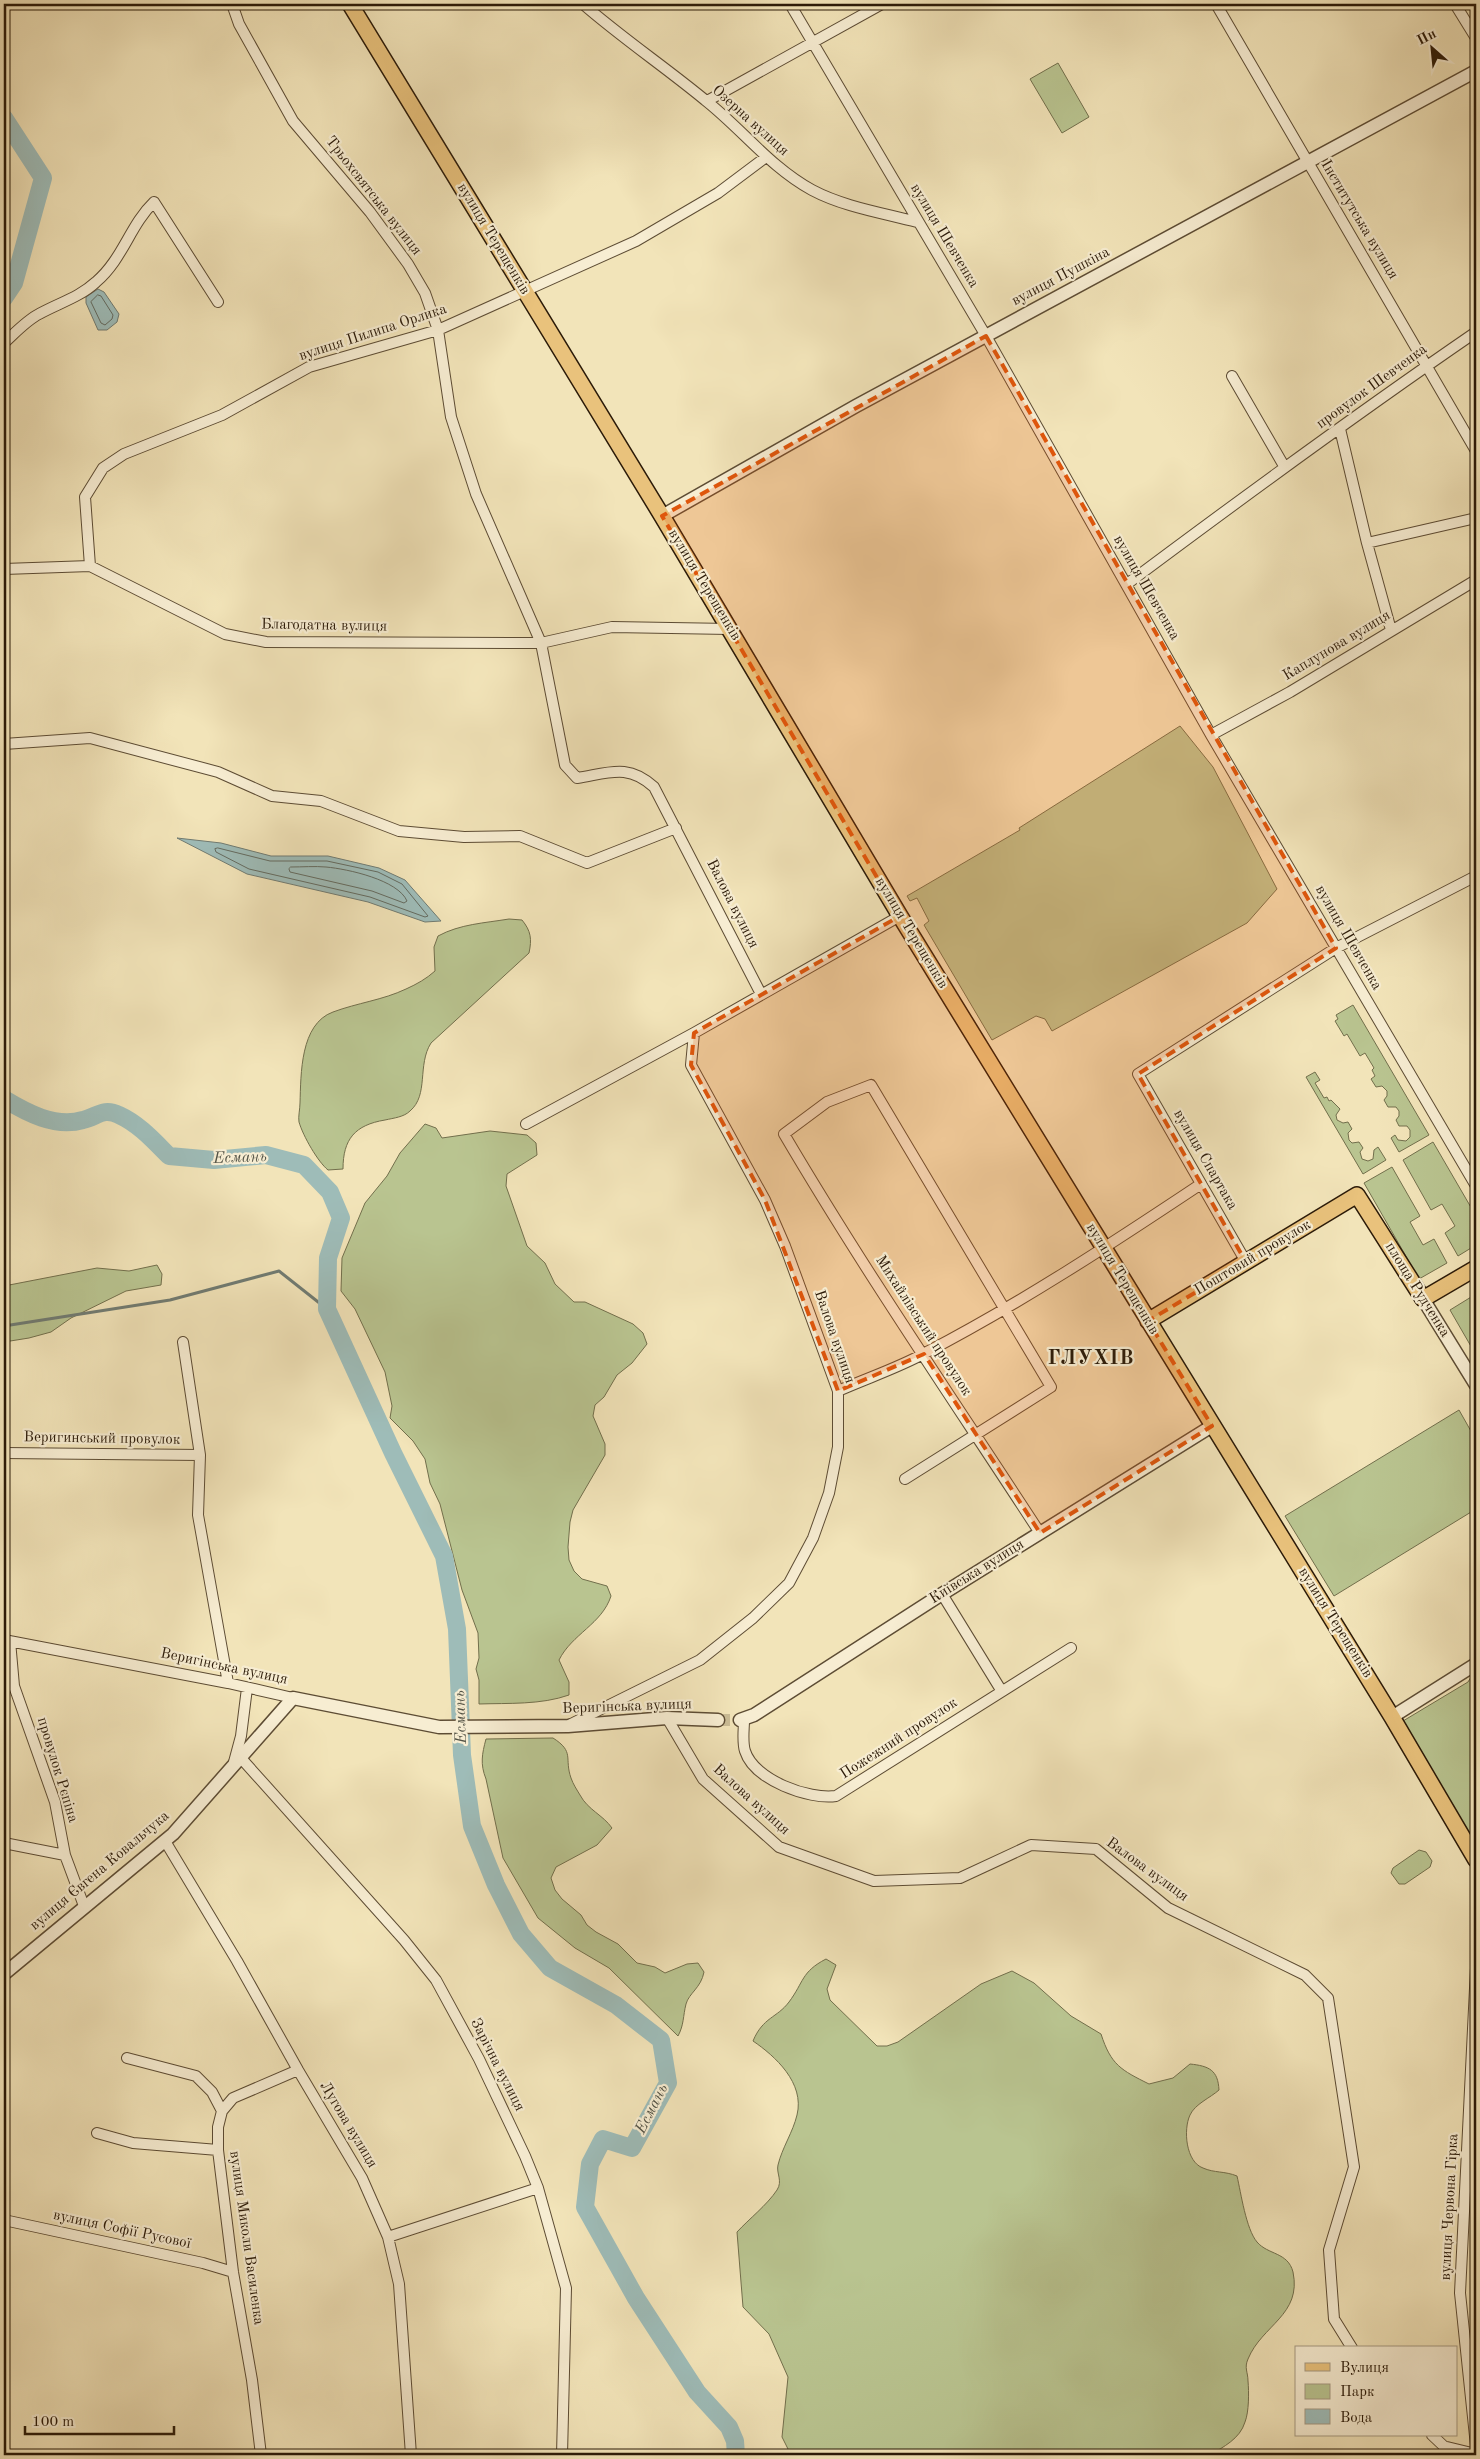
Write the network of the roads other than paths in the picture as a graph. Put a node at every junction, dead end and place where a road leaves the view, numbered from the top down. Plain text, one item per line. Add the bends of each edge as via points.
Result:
1 (232, 4) edge
2 (350, 4) edge
3 (583, 4) edge
4 (790, 4) edge
5 (882, 4) edge
6 (1216, 4) edge
7 (1455, 4) edge
8 (1476, 38) edge
9 (813, 42) junction
10 (1476, 71) edge
11 (707, 101) junction
12 (766, 157) junction
13 (1308, 163) junction
14 (918, 222) junction
15 (525, 292) junction
16 (218, 302) dead end
17 (438, 330) junction
18 (1476, 332) edge
19 (986, 336) junction
20 (4, 343) edge
21 (1427, 366) junction
22 (1232, 376) dead end
23 (1340, 429) junction
24 (1476, 451) edge
25 (1284, 466) junction
26 (662, 516) junction
27 (1476, 518) edge
28 (1367, 543) junction
29 (90, 566) junction
30 (4, 569) edge
31 (1476, 580) edge
32 (1127, 584) junction
33 (730, 629) junction
34 (1391, 630) junction
35 (541, 643) junction
36 (1211, 735) junction
37 (4, 744) edge
38 (676, 828) junction
39 (1476, 876) edge
40 (900, 916) junction
41 (1336, 948) junction
42 (761, 994) junction
43 (694, 1033) junction
44 (526, 1124) dead end
45 (1201, 1184) junction
46 (1476, 1186) edge
47 (1356, 1195) joint
48 (1104, 1249) junction
49 (1246, 1262) junction
50 (1476, 1268) edge
51 (1423, 1299) junction
52 (1006, 1308) junction
53 (1148, 1321) junction
54 (183, 1342) dead end
55 (924, 1354) junction
56 (1476, 1385) edge
57 (838, 1391) junction
58 (1212, 1426) junction
59 (977, 1435) junction
60 (4, 1453) edge
61 (200, 1454) junction
62 (905, 1479) dead end
63 (1040, 1533) junction
64 (942, 1594) junction
65 (7, 1640) edge
66 (1071, 1648) dead end
67 (1476, 1664) edge
68 (228, 1683) junction
69 (247, 1688) junction
70 (1002, 1690) junction
71 (293, 1698) junction
72 (1392, 1717) junction
73 (667, 1718) junction
74 (718, 1720) tunnel mouth
75 (742, 1720) joint
76 (568, 1726) junction
77 (237, 1760) junction
78 (164, 1841) junction
79 (4, 1843) edge
80 (65, 1855) junction
81 (1476, 1860) edge
82 (84, 1906) junction
83 (1476, 1968) edge
84 (4, 1974) edge
85 (127, 2058) dead end
86 (298, 2070) junction
87 (222, 2110) junction
88 (98, 2133) dead end
89 (218, 2150) junction
90 (538, 2188) junction
91 (4, 2220) edge
92 (388, 2237) junction
93 (233, 2272) junction
94 (1351, 2346) edge
95 (1433, 2436) edge
96 (1476, 2446) edge
97 (1450, 2451) edge
98 (1476, 2454) edge
99 (261, 2455) edge
100 (410, 2455) edge
101 (562, 2455) edge

1 - 17 street, Трьохсвятська вулиця via 239,24 293,121 370,212 408,264 425,293
2 - 15 main road, вулиця Терещенків
3 - 11 street, Озерна вулиця
4 - 9 street, вулиця Шевченка
5 - 9 street
6 - 13 street, Інститутська вулиця
7 - 8 street
9 - 11 street
9 - 14 street, вулиця Шевченка
10 - 13 street, вулиця Пушкіна
11 - 12 street, Озерна вулиця
12 - 14 street, Озерна вулиця via 813,190 849,204
12 - 15 street, вулиця Пилипа Орлика via 718,193 636,241
13 - 19 street, вулиця Пушкіна
13 - 21 street, Інститутська вулиця
14 - 19 street, вулиця Шевченка
15 - 17 street, вулиця Пилипа Орлика
15 - 26 main road, вулиця Терещенків
16 - 20 street via 154,202 144,212 119,257 96,282 71,299 38,314
17 - 29 street, вулиця Пилипа Орлика via 309,366 222,415 124,454 103,468 84,497
17 - 35 street, Трьохсвятська вулиця via 451,418 476,494
18 - 21 street, провулок Шевченка
19 - 26 street, вулиця Пушкіна
19 - 32 street, вулиця Шевченка
21 - 23 street, провулок Шевченка
21 - 24 street, Інститутська вулиця
22 - 25 street
23 - 25 street, провулок Шевченка
23 - 28 street
25 - 32 street, провулок Шевченка
26 - 33 main road, вулиця Терещенків
27 - 28 street
28 - 34 street
29 - 30 street, Благодатна вулиця
29 - 35 street, Благодатна вулиця via 224,634 266,642
31 - 34 street, Каплунова вулиця
32 - 36 street, вулиця Шевченка
33 - 35 street, Благодатна вулиця via 612,627
33 - 40 main road, вулиця Терещенків
34 - 36 street, Каплунова вулиця via 1290,692
35 - 38 street via 565,765 576,778 623,770 641,775 654,787
36 - 41 street, вулиця Шевченка
37 - 38 street via 90,738 218,772 272,796 321,801 399,831 464,837 520,836 587,862
38 - 42 street, Валова вулиця
39 - 41 street
40 - 42 street
40 - 48 main road, вулиця Терещенків
41 - 45 street, вулиця Спартака via 1138,1074
41 - 46 street, вулиця Шевченка
42 - 43 street
43 - 44 street
43 - 57 street, Валова вулиця via 691,1065 768,1207
45 - 48 street
45 - 49 street, вулиця Спартака
47 - 49 main road, Поштовий провулок
47 - 51 main road, площа Рудченка
48 - 52 street
48 - 53 main road, вулиця Терещенків
49 - 53 main road, Поштовий провулок
50 - 51 main road
51 - 56 street, площа Рудченка
52 - 55 street
52 - 55 street, Михайлівський провулок via 871,1085 827,1102 784,1134
52 - 59 street via 1051,1387
53 - 58 main road, вулиця Терещенків
54 - 61 street, Веригинський провулок
55 - 57 street
55 - 59 street, Михайлівський провулок
57 - 76 street, Валова вулиця via 838,1447 829,1493 813,1538 789,1583 753,1618 700,1660
58 - 63 street, Київська вулиця
58 - 72 main road, вулиця Терещенків
59 - 62 street
59 - 63 street, Михайлівський провулок
60 - 61 street, Веригинський провулок
61 - 68 street, Веригинський провулок via 198,1515
63 - 64 street, Київська вулиця
64 - 70 street
64 - 75 street, Київська вулиця
65 - 68 street, Веригінська вулиця
65 - 80 street, провулок Рєпіна via 14,1686 55,1802
66 - 70 street, Пожежний провулок
67 - 72 street
68 - 69 street, Веригінська вулиця
69 - 71 street, Веригінська вулиця
69 - 77 street
70 - 75 street, Пожежний провулок via 850,1789 823,1798 770,1780 752,1764 744,1750
71 - 76 street, Веригінська вулиця via 438,1727
71 - 77 street, вулиця Євгена Ковальчука
72 - 81 main road, вулиця Терещенків
73 - 74 street, Веригінська вулиця
73 - 76 street, Веригінська вулиця
73 - 94 street, Валова вулиця via 703,1779 779,1847 874,1881 960,1878 1031,1845 1096,1849 1168,1908 1305,1976 1328,1998 1354,2168 1330,2250 1334,2320
77 - 78 street, вулиця Євгена Ковальчука
77 - 90 street, Зарічна вулиця via 404,1940 436,1980 479,2059
78 - 82 street, вулиця Євгена Ковальчука
78 - 86 street, Лугова вулиця
79 - 80 street
80 - 82 street, провулок Рєпіна
82 - 84 street, вулиця Євгена Ковальчука
83 - 96 street, вулиця Червона Гірка via 1460,2293
85 - 87 street via 196,2076 212,2092
86 - 87 street via 232,2098
86 - 92 street, Лугова вулиця via 362,2178
87 - 89 street, вулиця Миколи Василенка
88 - 89 street via 133,2143
89 - 93 street, вулиця Миколи Василенка
90 - 92 street
90 - 101 street, Зарічна вулиця via 566,2288
91 - 93 street, вулиця Софії Русової
92 - 100 street, Лугова вулиця via 399,2284
93 - 99 street, вулиця Миколи Василенка
95 - 97 street
97 - 98 street

